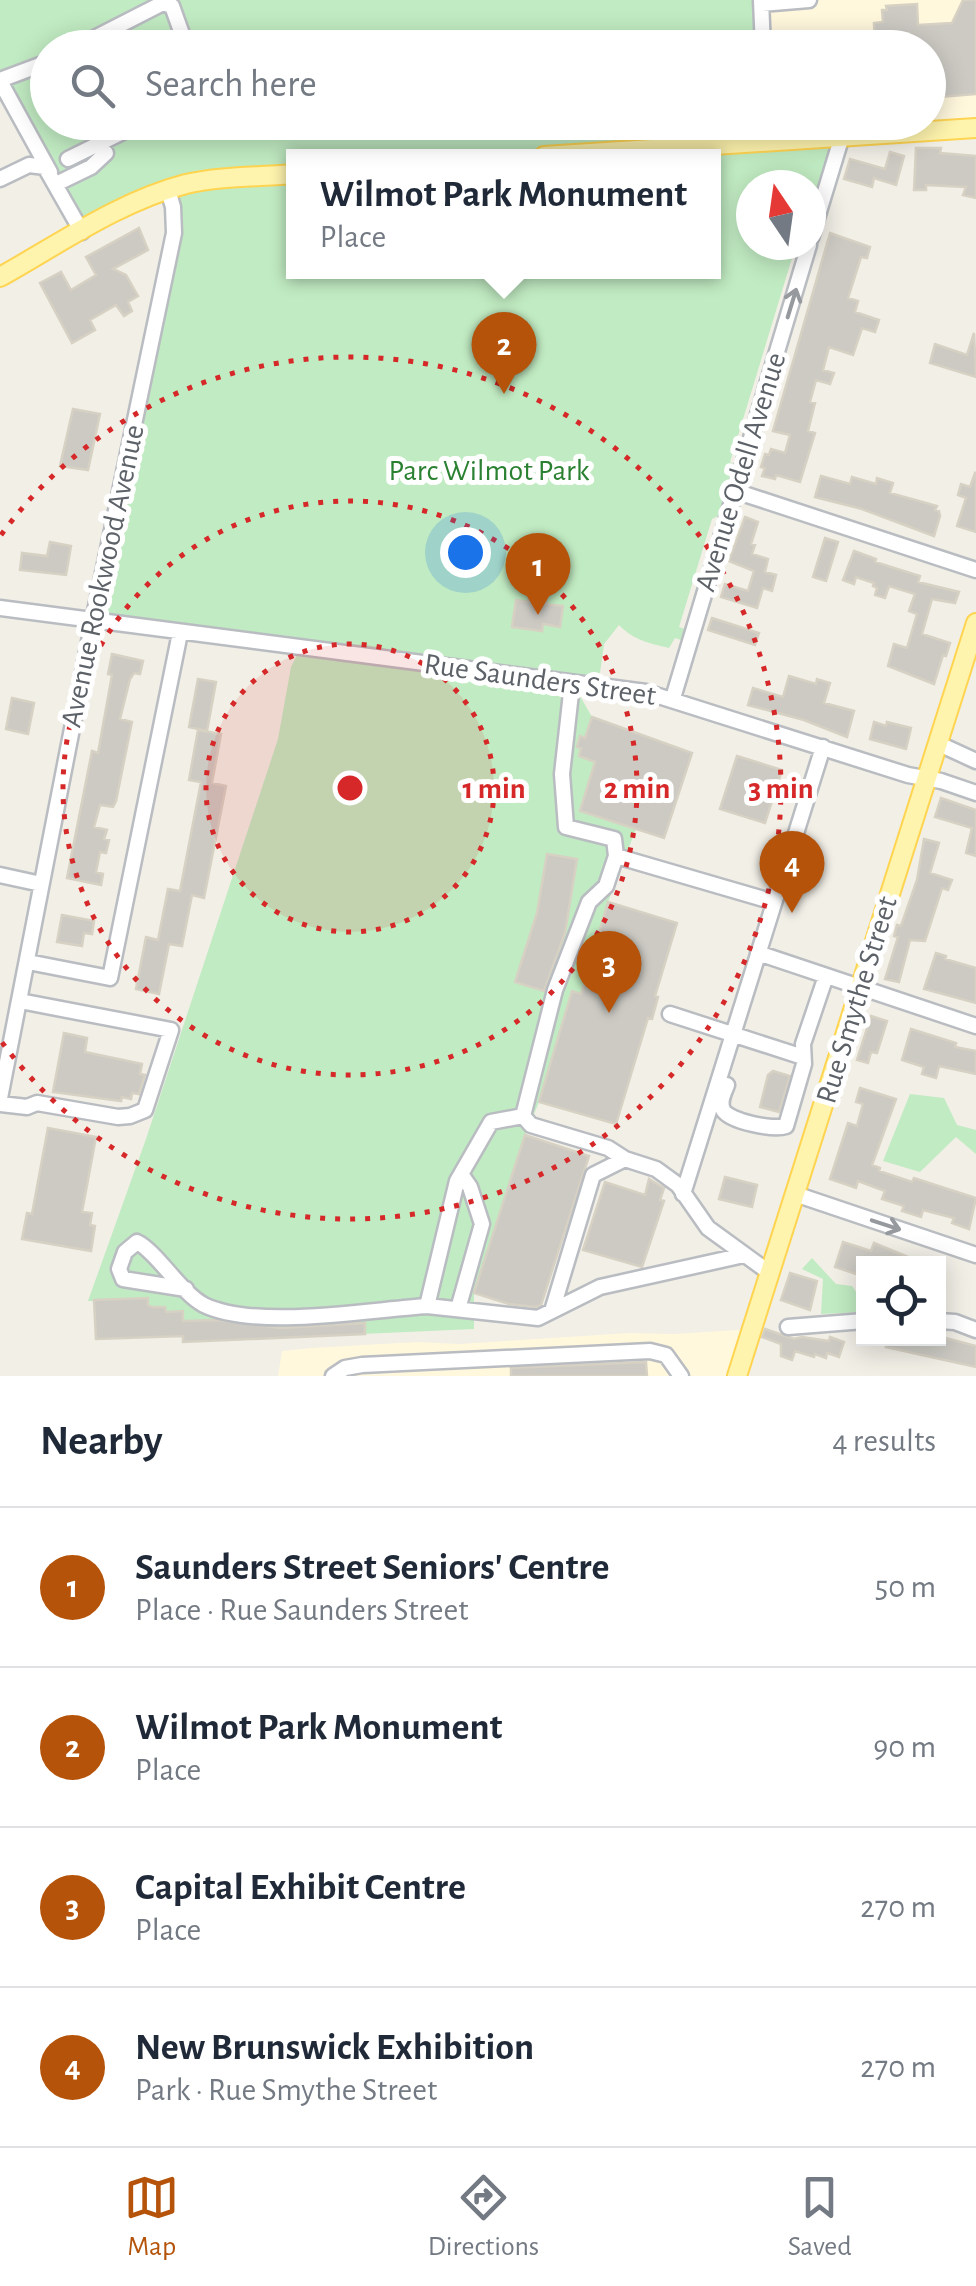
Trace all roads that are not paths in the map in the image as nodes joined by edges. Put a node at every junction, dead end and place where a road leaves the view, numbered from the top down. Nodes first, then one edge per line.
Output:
1 (145, 0) edge
2 (809, 0) edge
3 (761, 2) edge
4 (164, 3) junction
5 (110, 30) edge
6 (181, 30) edge
7 (763, 30) edge
8 (30, 69) edge
9 (0, 81) edge
10 (4, 98) edge
11 (976, 128) edge
12 (946, 130) edge
13 (107, 140) edge
14 (693, 140) edge
15 (841, 140) edge
16 (609, 149) edge
17 (106, 153) dead end
18 (68, 160) dead end
19 (286, 175) edge
20 (53, 178) junction
21 (0, 179) edge
22 (826, 188) edge
23 (168, 190) junction
24 (82, 232) junction
25 (805, 260) edge
26 (0, 277) edge
27 (735, 491) junction
28 (976, 570) edge
29 (0, 608) edge
30 (93, 621) junction
31 (976, 623) edge
32 (180, 632) junction
33 (572, 684) junction
34 (672, 698) junction
35 (937, 743) junction
36 (822, 747) junction
37 (976, 761) edge
38 (925, 778) junction
39 (976, 793) edge
40 (616, 856) junction
41 (0, 875) edge
42 (41, 884) junction
43 (774, 902) junction
44 (758, 953) junction
45 (28, 962) junction
46 (826, 976) junction
47 (861, 987) junction
48 (20, 1001) junction
49 (670, 1014) dead end
50 (976, 1026) edge
51 (733, 1034) junction
52 (804, 1058) junction
53 (0, 1101) edge
54 (522, 1116) junction
55 (738, 1119) junction
56 (696, 1153) junction
57 (625, 1159) junction
58 (461, 1174) junction
59 (683, 1194) junction
60 (795, 1194) junction
61 (744, 1255) junction
62 (976, 1255) edge
63 (770, 1273) junction
64 (186, 1289) junction
65 (427, 1306) junction
66 (458, 1310) junction
67 (552, 1311) junction
68 (856, 1321) edge
69 (946, 1321) edge
70 (788, 1327) dead end
71 (976, 1330) edge
72 (334, 1376) edge
73 (681, 1376) edge
74 (737, 1376) edge

1 - 4 street
2 - 3 street
3 - 7 street
4 - 5 street
4 - 6 street
8 - 9 street
9 - 10 street
10 - 20 street
11 - 12 main road
13 - 18 street
14 - 16 main road
15 - 22 street, Avenue Odell Avenue
17 - 20 street
19 - 23 main road
20 - 21 street
20 - 24 street
23 - 24 main road
23 - 30 street, Avenue Rookwood Avenue
24 - 26 main road
27 -> 25 street, Avenue Odell Avenue
27 - 28 street
27 - 34 street, Avenue Odell Avenue
29 - 30 street, Rue Saunders Street
30 - 32 street, Rue Saunders Street
30 - 42 street, Avenue Rookwood Avenue
31 - 35 main road, Rue Smythe Street
32 - 33 street, Rue Saunders Street
32 - 45 street
33 - 34 street, Rue Saunders Street
33 - 40 street
34 - 36 street, Rue Saunders Street
35 - 37 street
35 - 38 main road, Rue Smythe Street
36 - 38 street, Rue Saunders Street
36 - 43 street
38 - 39 street, Rue Saunders Street
38 - 47 main road, Rue Smythe Street
40 - 43 street
40 - 54 street
41 - 42 street
42 - 45 street, Avenue Rookwood Avenue
43 - 44 street
44 - 46 street
44 - 51 street
45 - 48 street, Avenue Rookwood Avenue
46 - 47 street
46 - 52 street
47 - 50 street
47 - 60 main road, Rue Smythe Street
48 - 53 street, Avenue Rookwood Avenue
48 - 53 street
49 - 51 street
51 - 52 street
51 - 55 street
51 - 56 street
52 - 55 street
54 - 57 street
54 - 58 street
55 - 56 street
56 - 59 street
57 - 59 street
57 - 67 street
58 - 65 street
58 - 66 street
59 - 61 street
60 -> 62 street
60 - 63 main road, Rue Smythe Street
61 - 63 street
61 - 67 street
63 - 74 main road, Rue Smythe Street
64 - 64 street
64 - 65 street
65 - 66 street
66 - 67 street
68 - 70 street
69 - 71 street
72 - 73 street

